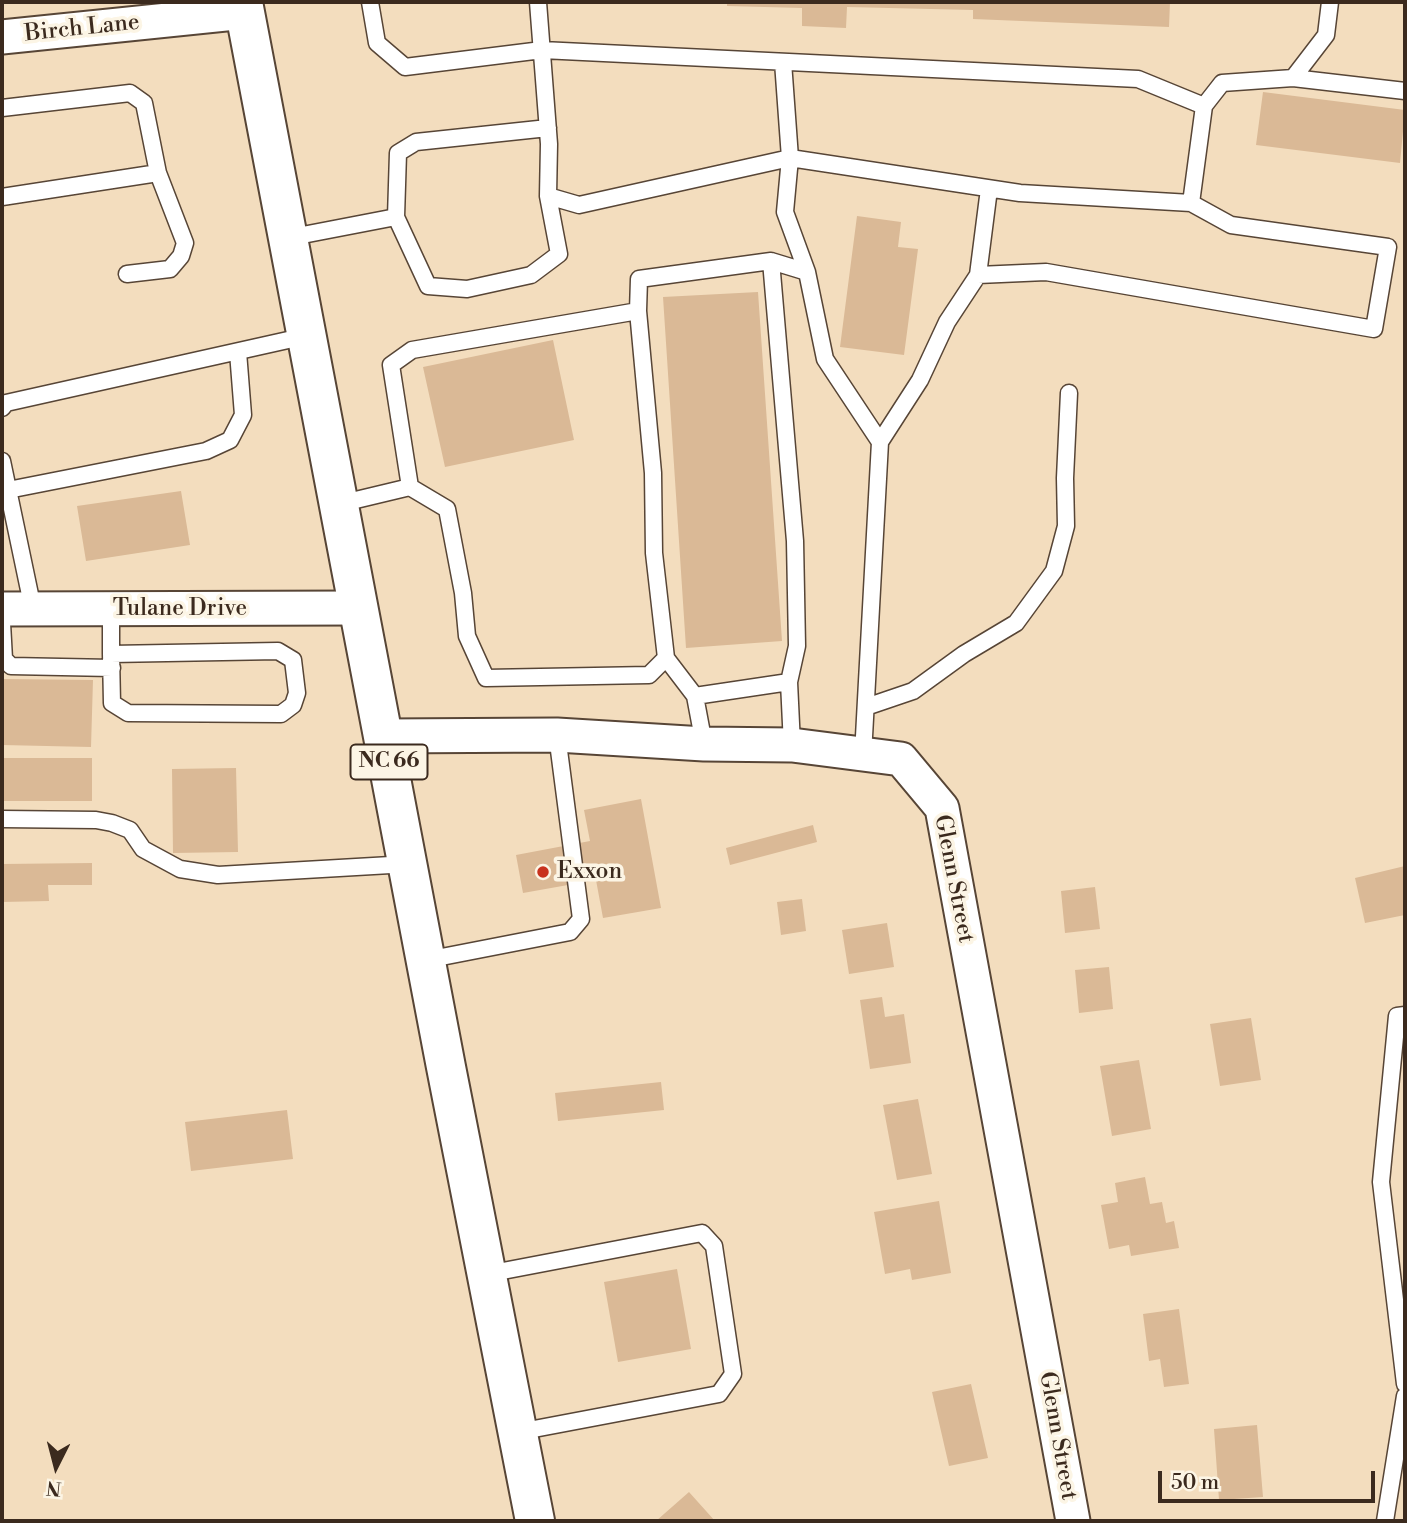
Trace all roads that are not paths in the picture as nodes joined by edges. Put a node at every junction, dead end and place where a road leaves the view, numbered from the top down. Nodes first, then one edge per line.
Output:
1 (370, 2) edge
2 (538, 2) edge
3 (1330, 2) edge
4 (244, 7) edge
5 (2, 37) edge
6 (542, 50) junction
7 (783, 62) junction
8 (1293, 78) junction
9 (1405, 91) edge
10 (1204, 106) junction
11 (2, 108) edge
12 (548, 128) junction
13 (790, 158) junction
14 (158, 173) junction
15 (989, 189) junction
16 (548, 196) junction
17 (2, 197) edge
18 (1191, 203) junction
19 (396, 217) junction
20 (287, 238) junction
21 (771, 261) junction
22 (807, 272) junction
23 (127, 274) dead end
24 (978, 275) junction
25 (638, 311) junction
26 (306, 337) junction
27 (238, 352) junction
28 (1069, 393) dead end
29 (2, 408) edge
30 (880, 442) junction
31 (2, 461) edge
32 (410, 487) junction
33 (8, 490) junction
34 (339, 505) junction
35 (359, 608) junction
36 (17, 609) edge
37 (111, 609) junction
38 (2, 623) edge
39 (666, 658) junction
40 (112, 661) junction
41 (789, 682) junction
42 (695, 696) junction
43 (866, 708) junction
44 (557, 735) junction
45 (384, 736) junction
46 (704, 744) junction
47 (792, 745) junction
48 (863, 754) junction
49 (2, 819) edge
50 (408, 864) junction
51 (426, 960) junction
52 (1405, 1015) edge
53 (487, 1274) junction
54 (1405, 1384) edge
55 (1405, 1396) edge
56 (518, 1432) junction
57 (535, 1521) edge
58 (1073, 1521) edge
59 (1385, 1521) edge

1 - 6 lane
2 - 6 lane
3 - 8 lane
4 - 5 street, Birch Lane
4 - 20 main road, NC 66
6 - 7 lane
6 - 12 lane
7 - 10 lane
7 - 13 lane
8 - 9 lane
8 - 10 lane
10 - 18 lane
11 - 14 lane
12 - 16 lane
12 - 19 lane
13 - 15 lane
13 - 16 lane
13 - 22 lane
14 - 17 lane
14 - 23 lane
15 - 18 lane
15 - 24 lane
16 - 19 lane
18 - 24 lane
19 - 20 lane
20 - 26 main road, NC 66
21 - 22 lane
21 - 25 lane
21 - 41 lane
22 - 30 lane
24 - 30 lane
25 - 32 lane
25 - 39 lane
26 - 27 lane
26 - 34 main road, NC 66
27 - 29 lane
27 - 33 lane
28 - 43 lane
30 - 43 lane
31 - 33 lane
32 - 34 lane
32 - 39 lane
33 - 36 lane
34 - 35 main road, NC 66
35 - 37 street, Tulane Drive
35 - 45 main road, NC 66
36 - 37 street, Tulane Drive
37 - 40 lane
38 - 40 lane
39 - 42 lane
40 - 40 lane
41 - 42 lane
41 - 47 lane
42 - 46 lane
43 - 48 lane
44 - 45 street, Glenn Street
44 - 46 street, Glenn Street
44 - 51 lane
45 - 50 main road, NC 66
46 - 47 street, Glenn Street
47 - 48 street, Glenn Street
48 - 58 street, Glenn Street
49 - 50 lane
50 - 51 main road, NC 66
51 - 53 main road, NC 66
52 - 54 lane
53 - 56 main road, NC 66
53 - 56 lane
55 - 59 lane
56 - 57 main road, NC 66

